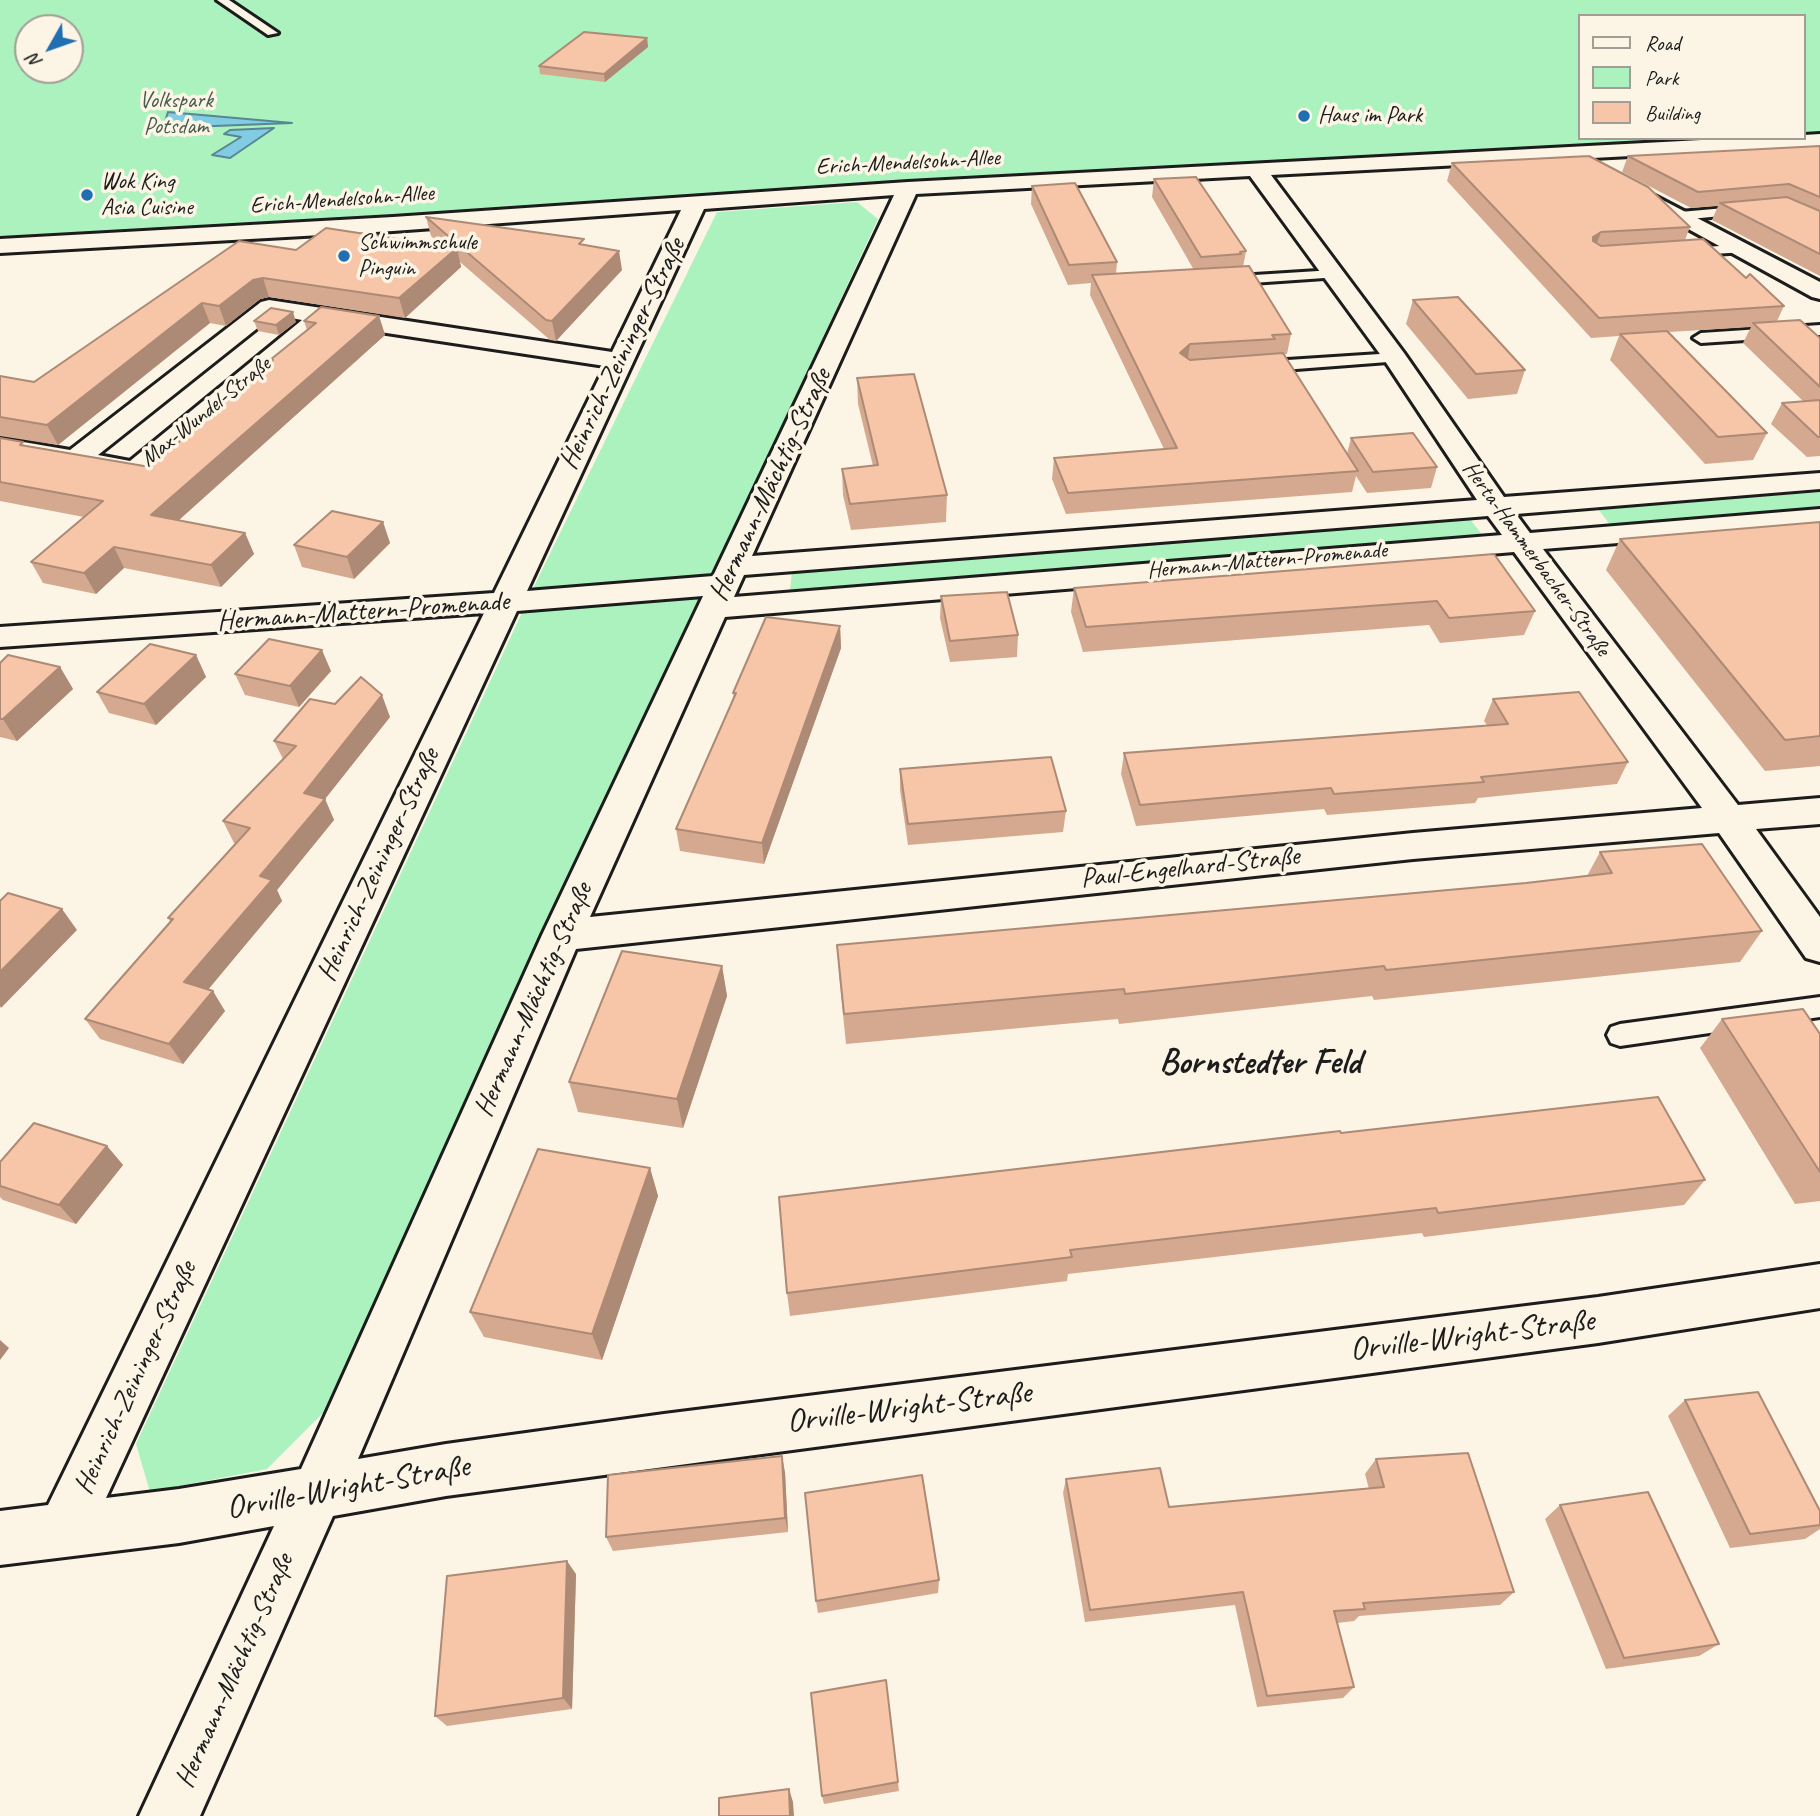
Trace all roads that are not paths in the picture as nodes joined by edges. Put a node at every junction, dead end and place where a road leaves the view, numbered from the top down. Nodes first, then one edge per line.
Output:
1 (222, 0) edge
2 (272, 33) dead end
3 (1820, 140) edge
4 (1564, 153) junction
5 (1256, 170) junction
6 (908, 188) junction
7 (696, 202) junction
8 (1756, 209) edge
9 (1680, 216) junction
10 (29, 245) junction
11 (0, 246) edge
12 (1740, 249) junction
13 (1660, 254) edge
14 (0, 262) edge
15 (1334, 274) junction
16 (1211, 281) edge
17 (1820, 292) edge
18 (322, 316) junction
19 (1820, 330) edge
20 (1701, 338) dead end
21 (1395, 358) junction
22 (619, 361) junction
23 (1242, 369) edge
24 (0, 446) edge
25 (76, 459) junction
26 (1820, 481) edge
27 (1496, 507) junction
28 (1820, 518) edge
29 (1521, 540) junction
30 (724, 586) junction
31 (504, 602) junction
32 (0, 637) edge
33 (1820, 811) edge
34 (1729, 820) junction
35 (562, 935) junction
36 (1820, 947) edge
37 (1820, 1007) edge
38 (1620, 1035) dead end
39 (1820, 1286) edge
40 (317, 1492) junction
41 (64, 1530) junction
42 (0, 1538) edge
43 (169, 1816) edge

1 - 2 lane
3 - 4 street, Erich-Mendelsohn-Allee
4 - 5 street, Erich-Mendelsohn-Allee
4 - 9 street
5 - 6 street, Erich-Mendelsohn-Allee
5 - 15 street, Herta-Hammerbacher-Straße
6 - 7 street, Erich-Mendelsohn-Allee
6 - 30 street, Hermann-Mächtig-Straße
7 - 10 street, Erich-Mendelsohn-Allee
7 - 22 street, Heinrich-Zeininger-Straße
8 - 9 lane
9 - 12 street
10 - 11 street, Erich-Mendelsohn-Allee
10 - 14 street
12 - 13 lane
12 - 17 street
15 - 16 lane
15 - 21 street, Herta-Hammerbacher-Straße
18 - 22 street, Max-Wundel-Straße
18 - 25 street, Max-Wundel-Straße
18 - 25 street, Max-Wundel-Straße
19 - 20 lane
21 - 23 lane
21 - 27 street, Herta-Hammerbacher-Straße
22 - 31 street, Heinrich-Zeininger-Straße
24 - 25 street, Max-Wundel-Straße
26 - 27 street, Hermann-Mattern-Promenade
27 - 29 street, Herta-Hammerbacher-Straße
27 - 30 street, Hermann-Mattern-Promenade
28 - 29 street, Hermann-Mattern-Promenade
29 - 30 street, Hermann-Mattern-Promenade
29 - 34 street, Herta-Hammerbacher-Straße
30 - 31 street, Hermann-Mattern-Promenade
30 - 35 street, Hermann-Mächtig-Straße
31 - 32 street, Hermann-Mattern-Promenade
31 - 41 street, Heinrich-Zeininger-Straße
33 - 34 street, Paul-Engelhard-Straße
34 - 35 street, Paul-Engelhard-Straße
34 - 36 street, Herta-Hammerbacher-Straße
35 - 40 street, Hermann-Mächtig-Straße
37 - 38 lane
39 - 40 street, Orville-Wright-Straße
40 - 41 street, Orville-Wright-Straße
40 - 43 street, Hermann-Mächtig-Straße
41 - 42 street, Orville-Wright-Straße

